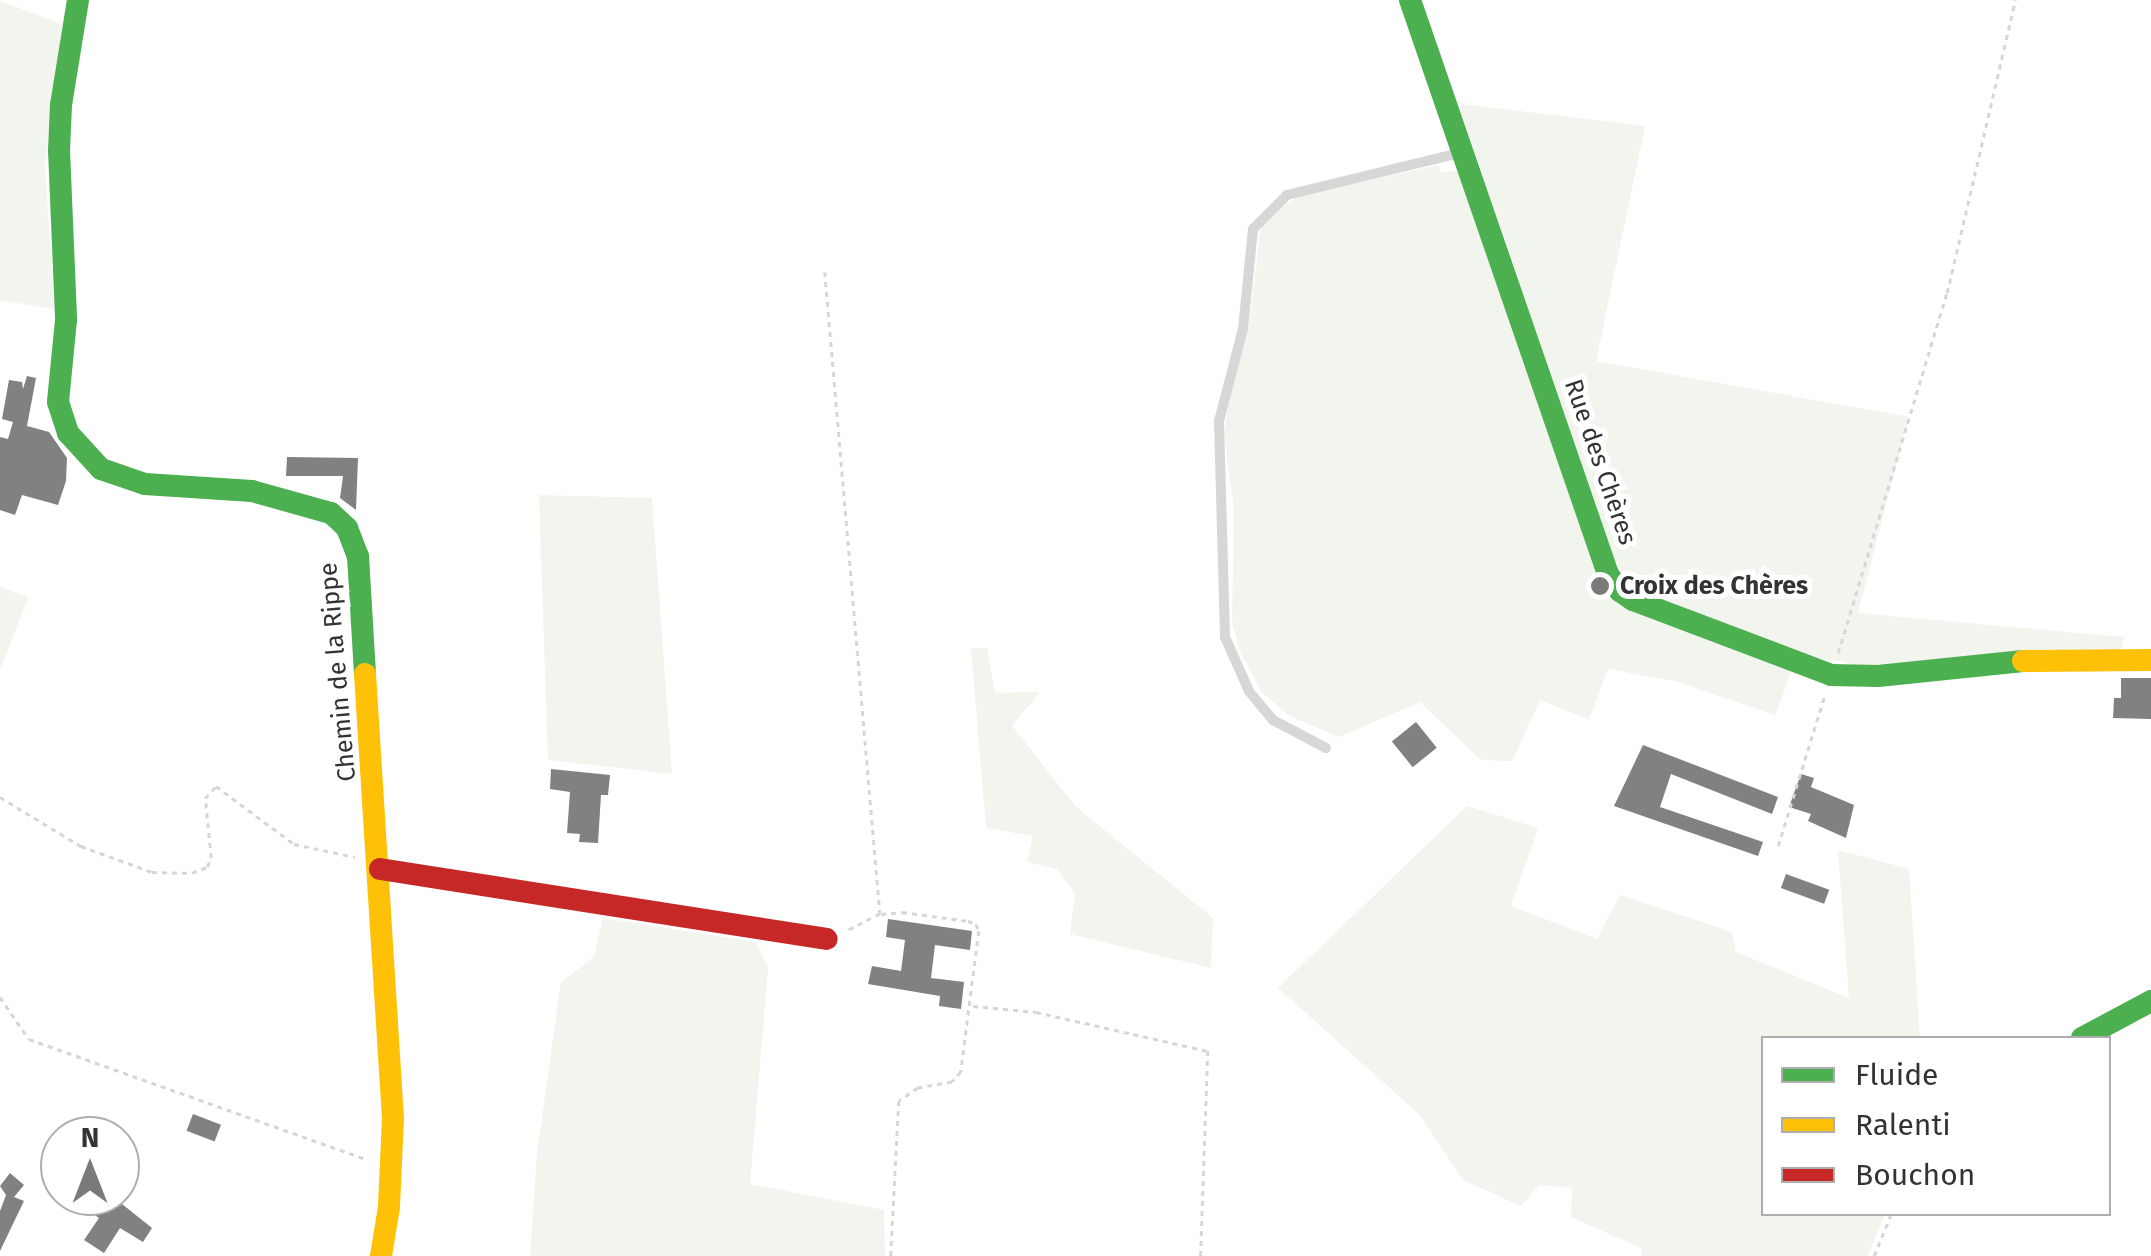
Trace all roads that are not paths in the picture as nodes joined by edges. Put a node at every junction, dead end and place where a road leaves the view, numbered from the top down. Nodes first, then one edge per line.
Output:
1 (78, 0) edge
2 (1410, 0) edge
3 (1464, 152) junction
4 (2151, 660) edge
5 (1326, 748) dead end
6 (379, 864) junction
7 (827, 939) road end
8 (2151, 1001) edge
9 (2086, 1036) edge
10 (382, 1256) edge

1 - 6 street, Chemin de la Rippe
2 - 3 street, Rue des Chères
3 - 4 street, Rue des Chères
3 - 5 lane
6 - 7 street
6 - 10 street, Chemin de la Rippe
8 - 9 street

